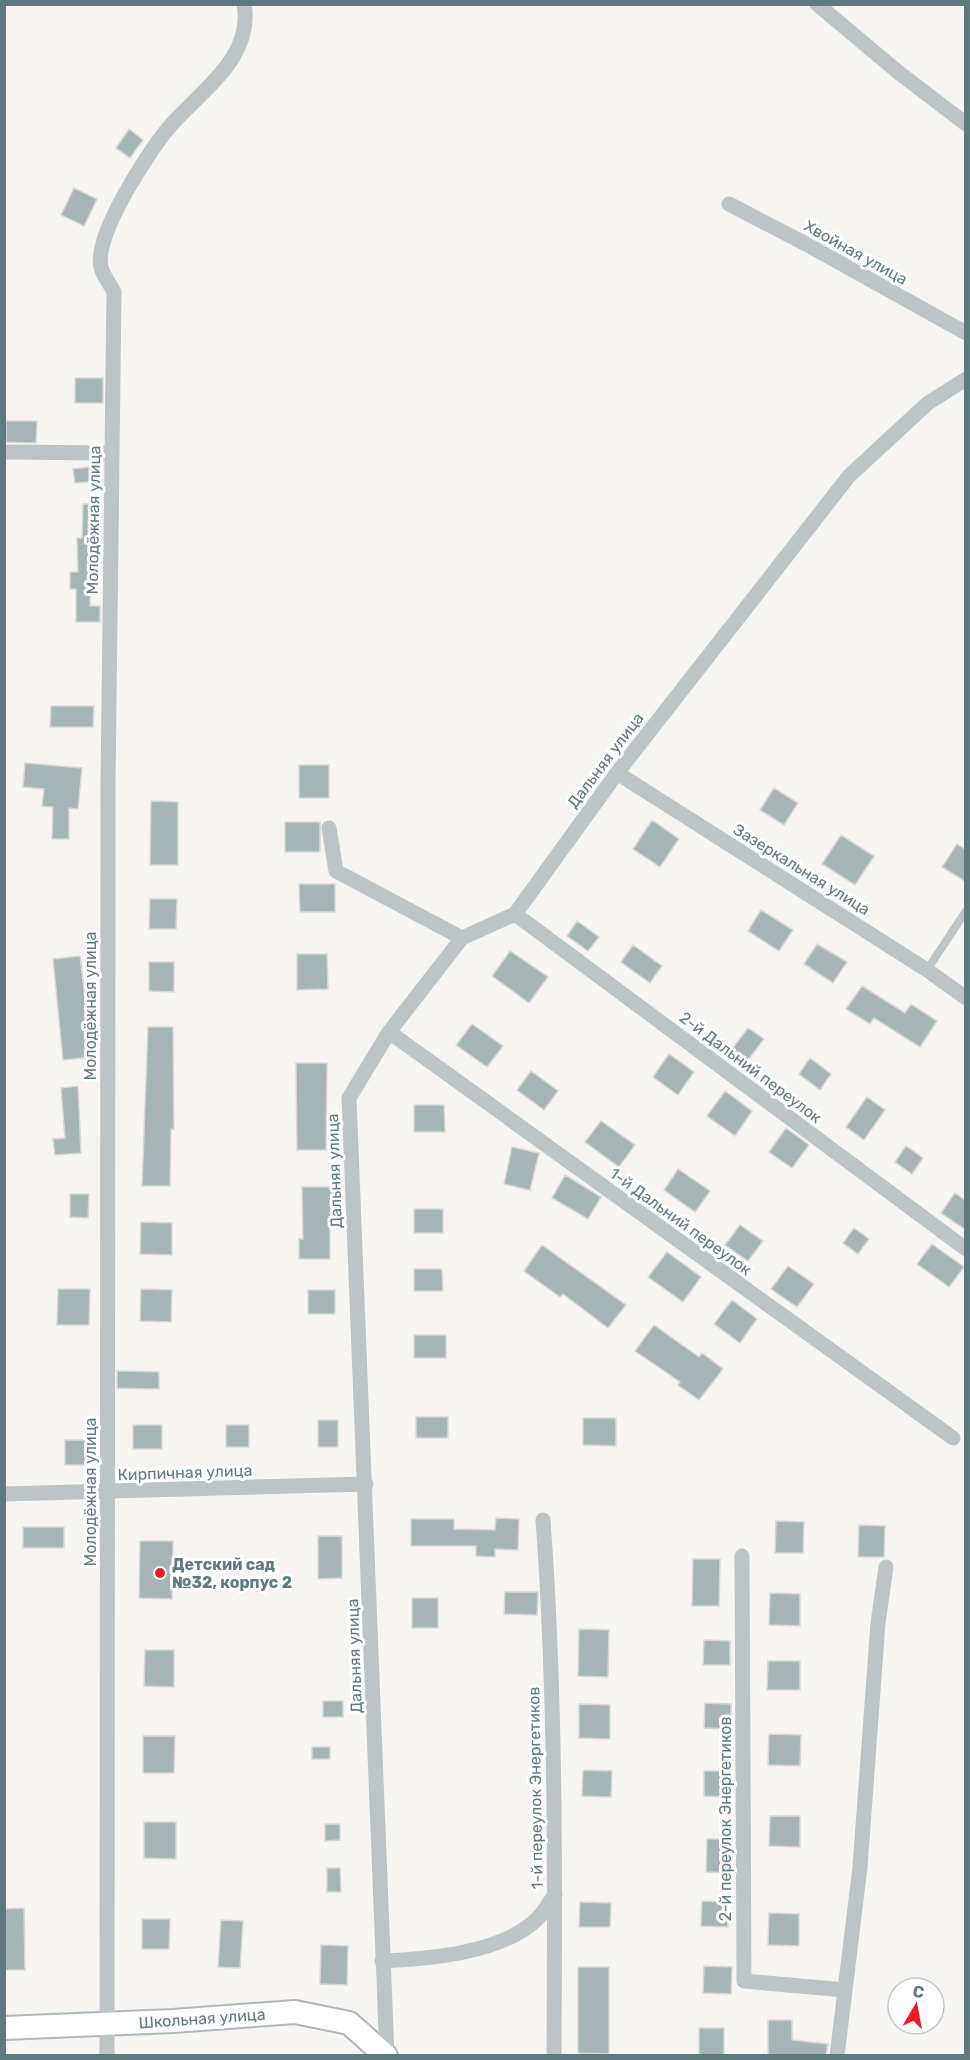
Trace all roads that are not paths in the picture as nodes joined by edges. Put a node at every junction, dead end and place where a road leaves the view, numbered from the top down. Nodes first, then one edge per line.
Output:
1 (817, 4) edge
2 (244, 5) edge
3 (966, 124) edge
4 (729, 204) dead end
5 (966, 333) edge
6 (966, 379) edge
7 (4, 452) edge
8 (111, 453) junction
9 (617, 773) junction
10 (329, 828) dead end
11 (966, 911) edge
12 (515, 914) junction
13 (462, 938) junction
14 (927, 970) junction
15 (966, 998) edge
16 (389, 1032) junction
17 (966, 1249) edge
18 (953, 1438) dead end
19 (366, 1484) junction
20 (108, 1492) junction
21 (4, 1494) edge
22 (543, 1520) dead end
23 (742, 1556) dead end
24 (886, 1567) dead end
25 (555, 1894) junction
26 (382, 1961) junction
27 (845, 1990) junction
28 (108, 2024) junction
29 (4, 2028) edge
30 (107, 2055) edge
31 (386, 2055) edge
32 (554, 2055) edge
33 (837, 2055) edge

1 - 3 street
2 - 8 street, Молодёжная улица
4 - 5 street, Хвойная улица
6 - 9 street, Дальняя улица
7 - 8 street
8 - 20 street, Молодёжная улица
9 - 12 street, Дальняя улица
9 - 14 street, Зазеркальная улица
10 - 13 street
11 - 14 lane
12 - 13 street, Дальняя улица
12 - 17 street, 2-й Дальний переулок
13 - 16 street, Дальняя улица
14 - 15 street, Зазеркальная улица
16 - 18 street, 1-й Дальний переулок
16 - 19 street, Дальняя улица
19 - 20 street, Кирпичная улица
19 - 26 street, Дальняя улица
20 - 21 street, Кирпичная улица
20 - 28 street, Молодёжная улица
22 - 25 street, 1-й переулок Энергетиков
23 - 27 street, 2-й переулок Энергетиков
24 - 27 street
25 - 26 street
25 - 32 street, 1-й переулок Энергетиков
26 - 31 street, Дальняя улица
27 - 33 street
28 - 29 main road, Школьная улица
28 - 30 street, Молодёжная улица
28 - 31 main road, Школьная улица

